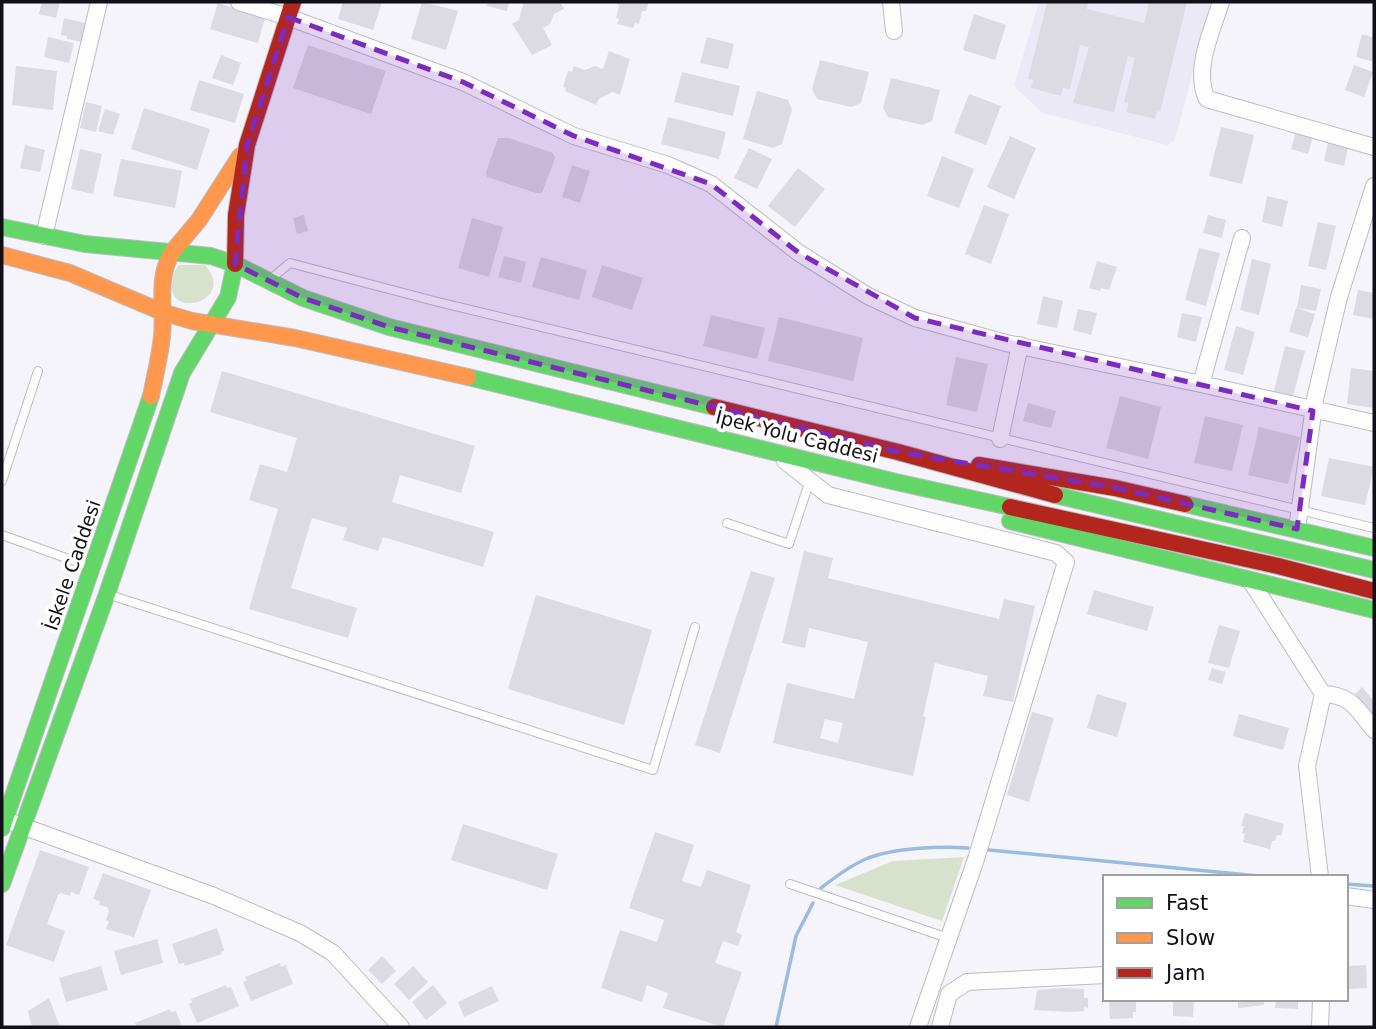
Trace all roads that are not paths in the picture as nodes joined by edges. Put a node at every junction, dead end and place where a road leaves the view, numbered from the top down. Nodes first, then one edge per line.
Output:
1 (100, 2) edge
2 (239, 2) edge
3 (891, 2) edge
4 (1221, 2) edge
5 (291, 10) edge
6 (894, 32) dead end
7 (247, 145) junction
8 (1374, 147) edge
9 (1374, 186) edge
10 (2, 227) edge
11 (44, 236) junction
12 (1242, 238) dead end
13 (173, 251) junction
14 (2, 255) edge
15 (235, 264) junction
16 (267, 282) junction
17 (162, 312) junction
18 (210, 323) junction
19 (1020, 345) junction
20 (38, 371) dead end
21 (1201, 384) junction
22 (1313, 411) junction
23 (1374, 423) edge
24 (1000, 439) junction
25 (774, 452) junction
26 (898, 452) junction
27 (810, 480) junction
28 (2, 481) edge
29 (896, 482) junction
30 (1300, 509) junction
31 (727, 523) dead end
32 (1374, 528) edge
33 (1297, 529) junction
34 (2, 535) edge
35 (1374, 548) edge
36 (94, 568) junction
37 (1374, 570) edge
38 (114, 574) junction
39 (1251, 580) junction
40 (87, 587) junction
41 (1374, 591) edge
42 (107, 594) junction
43 (1374, 610) edge
44 (695, 626) dead end
45 (1323, 694) junction
46 (1374, 730) edge
47 (3, 822) edge
48 (21, 826) junction
49 (1320, 875) edge
50 (2, 884) edge
51 (790, 884) dead end
52 (1348, 896) edge
53 (1374, 900) edge
54 (948, 938) junction
55 (1103, 975) edge
56 (1321, 1001) edge
57 (401, 1027) edge
58 (918, 1027) edge
59 (940, 1027) edge
60 (1320, 1027) edge

1 - 11 street
2 - 5 street
3 - 6 street
4 - 8 street
5 - 7 main road
5 - 19 street
7 - 13 main road
7 - 15 main road
9 - 22 street
10 - 11 main road
11 - 13 main road
12 - 21 street
13 - 15 main road
13 - 17 main road
14 - 17 main road
15 - 16 main road, İpek Yolu Caddesi
15 - 18 main road
16 - 24 lane
16 - 26 main road, İpek Yolu Caddesi
17 - 18 main road
17 - 36 main road, İskele Caddesi
18 - 25 main road, İpek Yolu Caddesi
18 - 38 main road
19 - 21 street
19 - 24 street
20 - 28 lane
21 - 22 street
22 - 23 street
22 - 30 street
24 - 30 lane
25 - 27 street
25 - 29 main road, İpek Yolu Caddesi
26 - 33 main road
26 - 37 main road, İpek Yolu Caddesi
27 - 31 lane
27 - 54 street
29 - 39 main road
29 - 41 main road, İpek Yolu Caddesi
30 - 32 lane
30 - 33 street
33 - 35 main road
34 - 36 lane
36 - 38 lane
36 - 40 main road, İskele Caddesi
38 - 42 main road
39 - 43 main road
39 - 45 street
40 - 42 lane
40 - 47 main road, İskele Caddesi
42 - 44 lane
42 - 48 main road
45 - 46 street
45 - 49 street
47 - 48 street
48 - 50 main road
48 - 57 street
51 - 54 lane
52 - 53 street
54 - 58 street
55 - 59 street
56 - 60 street

